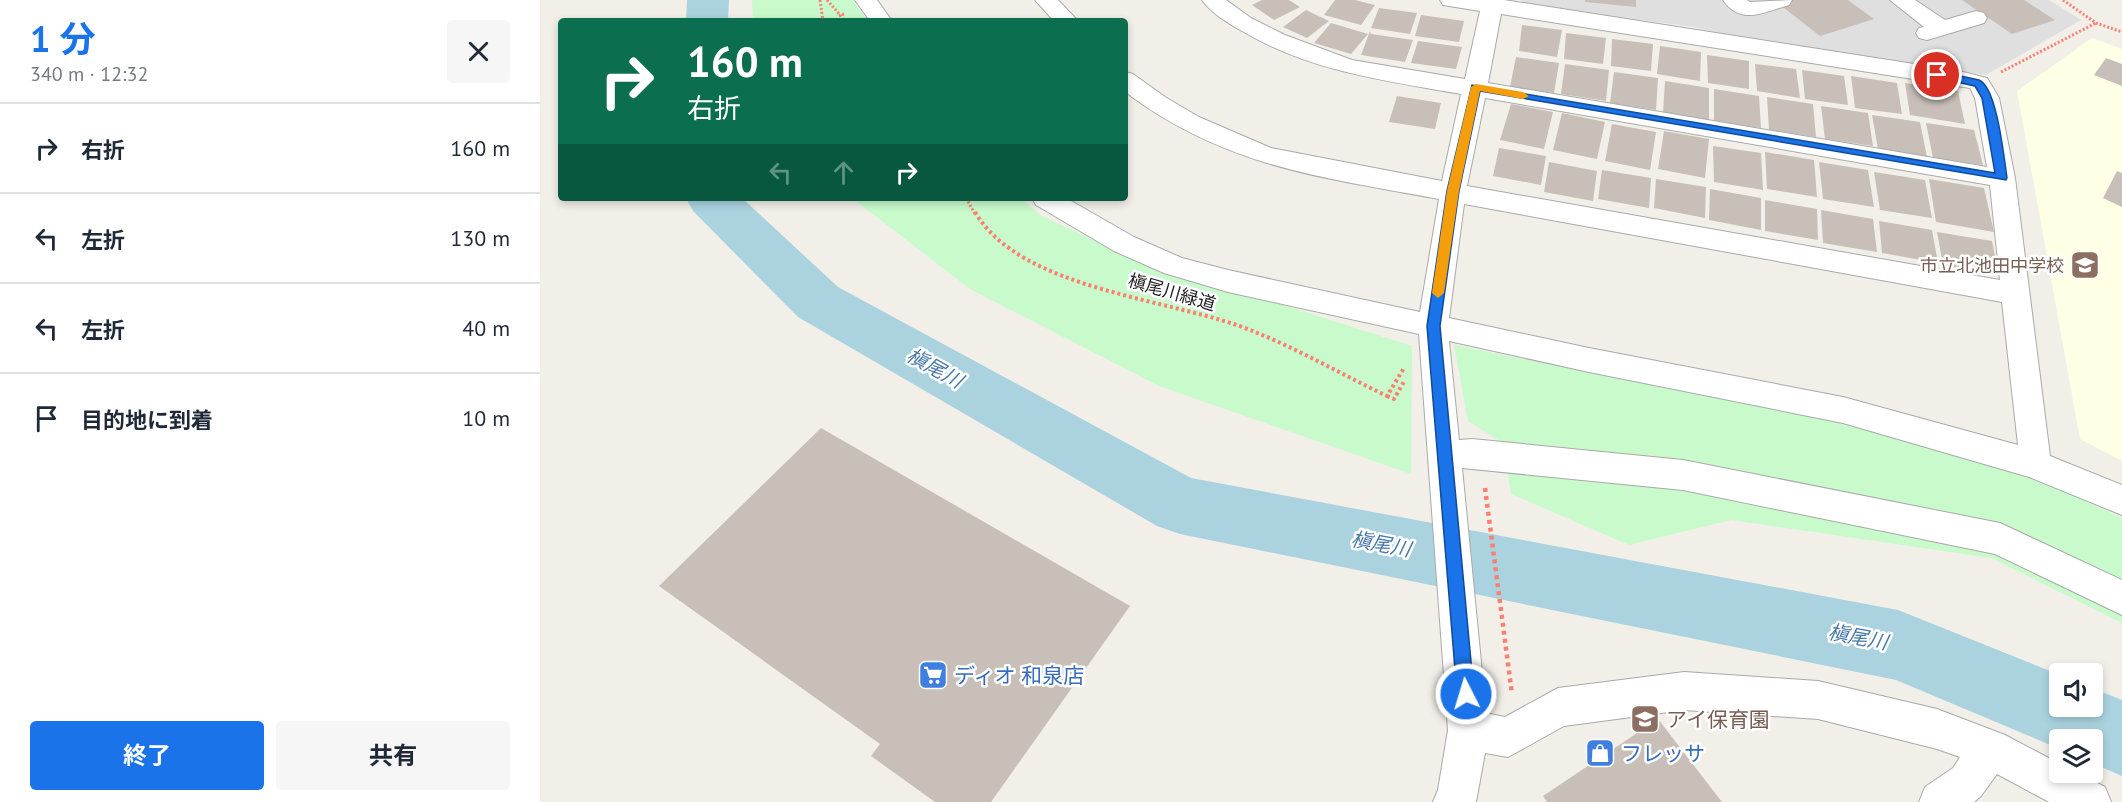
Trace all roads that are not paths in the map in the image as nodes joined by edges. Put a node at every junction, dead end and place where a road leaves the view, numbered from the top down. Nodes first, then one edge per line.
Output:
1 (1046, 0) edge
2 (1213, 0) edge
3 (1451, 0) edge
4 (1734, 0) edge
5 (1781, 0) edge
6 (1901, 0) edge
7 (1492, 3) edge
8 (1064, 18) edge
9 (1976, 18) dead end
10 (1128, 82) edge
11 (1476, 87) junction
12 (2002, 178) junction
13 (1453, 191) junction
14 (1050, 201) edge
15 (2017, 294) junction
16 (1433, 326) junction
17 (2034, 464) junction
18 (1445, 466) junction
19 (2122, 500) edge
20 (2122, 598) edge
21 (1467, 712) junction
22 (1991, 749) junction
23 (1454, 802) edge
24 (1940, 802) edge
25 (2090, 802) edge

1 - 8 street
2 - 11 street
3 - 7 street
4 - 5 street
6 - 9 street
7 - 11 street
7 - 12 street
10 - 13 street
11 - 12 street
11 - 13 street
12 - 15 street
13 - 15 street
13 - 16 street
14 - 16 street
15 - 17 street
16 - 17 street
16 - 18 street
17 - 19 street
18 - 20 street
18 - 21 street
21 - 22 street
21 - 23 street
22 - 24 street
22 - 25 street

